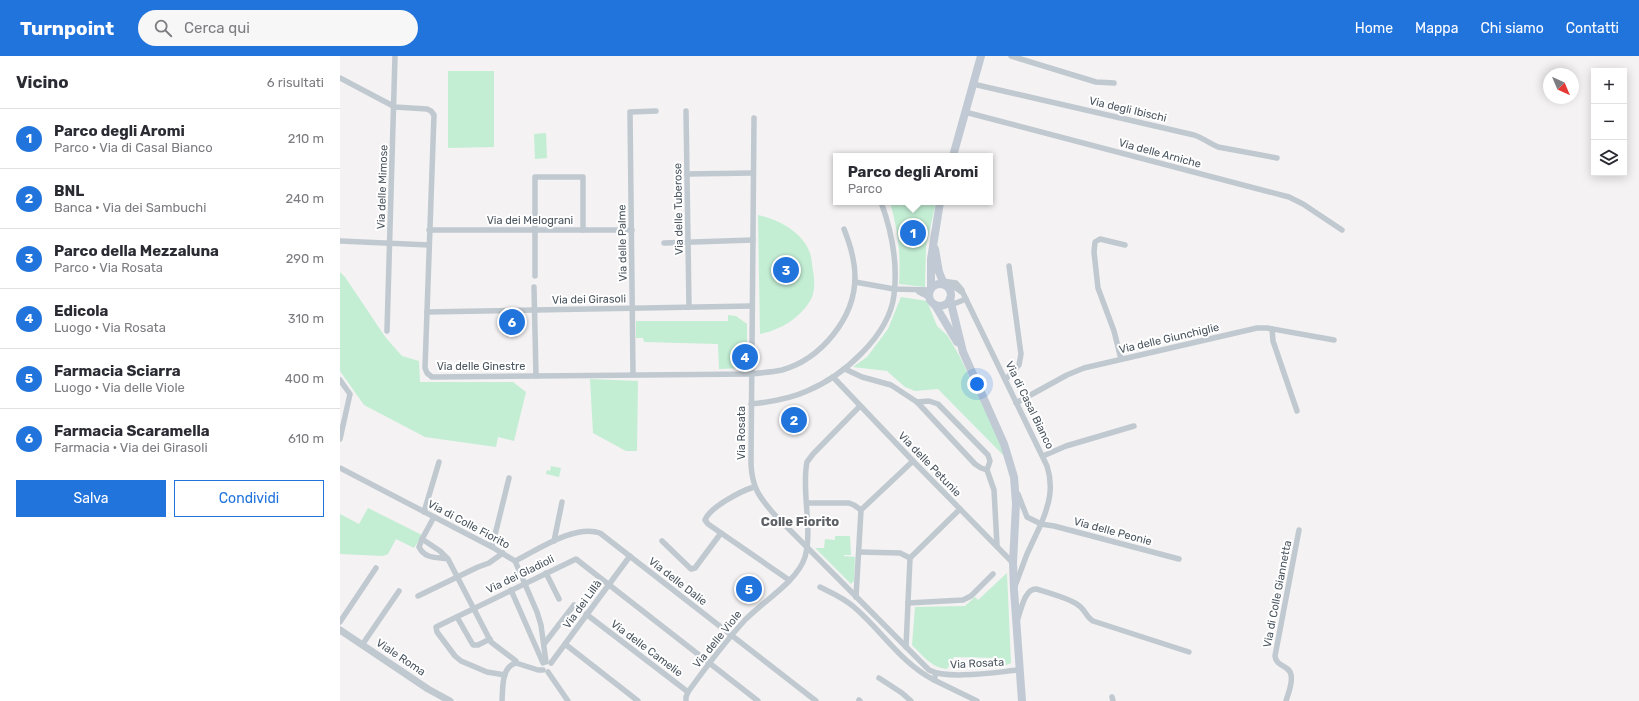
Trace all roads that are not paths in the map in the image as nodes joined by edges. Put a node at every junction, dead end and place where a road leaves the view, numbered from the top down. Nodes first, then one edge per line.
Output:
1 (395, 56) edge
2 (981, 56) edge
3 (1011, 56) edge
4 (340, 78) edge
5 (1114, 83) dead end
6 (973, 84) junction
7 (395, 107) junction
8 (656, 111) dead end
9 (686, 111) dead end
10 (965, 112) junction
11 (754, 118) dead end
12 (954, 153) edge
13 (1277, 158) dead end
14 (753, 173) junction
15 (687, 174) junction
16 (882, 205) edge
17 (940, 205) edge
18 (844, 229) dead end
19 (429, 230) junction
20 (536, 230) junction
21 (583, 230) junction
22 (632, 230) junction
23 (1342, 230) dead end
24 (753, 240) junction
25 (934, 240) junction
26 (340, 241) edge
27 (390, 242) junction
28 (688, 242) junction
29 (664, 243) dead end
30 (429, 245) junction
31 (1125, 245) dead end
32 (1009, 266) dead end
33 (534, 276) dead end
34 (855, 282) junction
35 (945, 284) junction
36 (534, 287) dead end
37 (894, 289) junction
38 (930, 291) junction
39 (966, 299) junction
40 (951, 302) junction
41 (935, 305) junction
42 (752, 306) junction
43 (689, 307) junction
44 (633, 308) junction
45 (534, 310) junction
46 (427, 312) junction
47 (1272, 329) junction
48 (387, 330) dead end
49 (1334, 340) dead end
50 (963, 352) junction
51 (1121, 359) junction
52 (845, 368) junction
53 (633, 374) junction
54 (751, 374) junction
55 (536, 376) junction
56 (833, 377) junction
57 (1006, 379) junction
58 (340, 380) edge
59 (917, 402) junction
60 (1016, 403) junction
61 (751, 404) junction
62 (860, 406) junction
63 (1297, 411) dead end
64 (1134, 426) dead end
65 (340, 439) edge
66 (1043, 456) junction
67 (913, 461) junction
68 (438, 462) dead end
69 (340, 468) edge
70 (987, 470) junction
71 (509, 478) dead end
72 (754, 487) junction
73 (1016, 490) junction
74 (562, 502) dead end
75 (807, 503) junction
76 (960, 509) junction
77 (861, 510) junction
78 (424, 512) junction
79 (434, 517) junction
80 (1041, 524) junction
81 (1299, 530) dead end
82 (721, 533) junction
83 (422, 539) junction
84 (554, 541) junction
85 (662, 541) dead end
86 (1015, 543) junction
87 (997, 545) junction
88 (807, 546) junction
89 (492, 547) junction
90 (859, 552) junction
91 (503, 554) junction
92 (630, 556) junction
93 (448, 558) junction
94 (910, 558) junction
95 (1179, 558) dead end
96 (515, 561) junction
97 (1013, 563) junction
98 (376, 568) dead end
99 (546, 573) junction
100 (993, 574) dead end
101 (458, 576) junction
102 (789, 580) junction
103 (525, 583) junction
104 (609, 584) junction
105 (820, 587) dead end
106 (511, 590) junction
107 (1014, 590) junction
108 (399, 591) dead end
109 (418, 596) dead end
110 (856, 597) junction
111 (559, 599) dead end
112 (908, 603) junction
113 (574, 605) dead end
114 (474, 608) junction
115 (586, 614) junction
116 (457, 617) junction
117 (340, 622) edge
118 (1016, 625) junction
119 (340, 630) edge
120 (731, 635) junction
121 (490, 639) junction
122 (544, 644) junction
123 (565, 644) junction
124 (362, 645) junction
125 (906, 647) junction
126 (1189, 652) dead end
127 (516, 663) junction
128 (547, 663) junction
129 (709, 663) junction
130 (1019, 670) junction
131 (546, 671) junction
132 (936, 673) junction
133 (504, 675) junction
134 (879, 678) dead end
135 (934, 680) junction
136 (688, 692) junction
137 (450, 701) edge
138 (502, 701) edge
139 (568, 701) edge
140 (638, 701) edge
141 (686, 701) edge
142 (758, 701) edge
143 (816, 701) edge
144 (910, 701) edge
145 (977, 701) edge
146 (1022, 701) edge
147 (1286, 701) edge

1 - 7 street, Via delle Mimose
2 - 6 main road
3 - 5 street
4 - 7 street
6 - 10 main road
6 - 13 street, Via degli Ibischi
7 - 19 street, Via delle Ginestre
7 - 27 street, Via delle Mimose
8 - 22 street, Via delle Palme
9 - 15 street, Via delle Tuberose
10 - 12 main road
10 - 23 street, Via delle Arniche
11 - 14 street, Via Rosata
14 - 15 street
14 - 24 street, Via Rosata
15 - 28 street, Via delle Tuberose
16 - 37 street
17 - 25 main road
18 - 34 street, Via delle Ginestre
19 - 20 street, Via dei Melograni
19 - 30 street, Via delle Ginestre
20 - 21 street, Via dei Melograni
20 - 21 street
20 - 33 street
21 - 22 street, Via dei Melograni
22 - 44 street, Via delle Palme
24 - 28 street
24 - 42 street, Via Rosata
25 - 35 main road
25 - 38 main road
26 - 27 street
27 - 30 street
27 - 48 street, Via delle Mimose
28 - 29 street
28 - 43 street, Via delle Tuberose
30 - 46 street, Via delle Ginestre
31 - 51 street
32 - 57 street
34 - 37 street
34 - 54 street, Via delle Ginestre
35 - 38 main road
35 - 39 street, Via di Casal Bianco
35 - 40 main road
36 - 45 street
37 - 38 street
37 - 52 street
38 - 41 main road
39 - 40 street
39 - 57 street, Via di Casal Bianco
40 - 41 main road
40 - 50 main road, Via di Casal Bianco
41 - 50 main road
42 - 43 street, Via dei Girasoli
42 - 54 street, Via Rosata
43 - 44 street, Via dei Girasoli
44 - 45 street, Via dei Girasoli
44 - 53 street, Via delle Palme
45 - 46 street, Via dei Girasoli
45 - 55 street
46 - 55 street, Via delle Ginestre
47 - 49 street, Via delle Giunchiglie
47 - 51 street, Via delle Giunchiglie
47 - 63 street
50 - 73 main road, Via di Casal Bianco
51 - 60 street, Via delle Giunchiglie
52 - 56 street
52 - 59 street
53 - 54 street, Via delle Ginestre
53 - 55 street, Via delle Ginestre
54 - 61 street, Via Rosata
56 - 61 street
56 - 62 street, Via delle Petunie
57 - 60 street, Via di Casal Bianco
58 - 65 street
59 - 70 street
59 - 70 street
60 - 66 street, Via di Casal Bianco
61 - 72 street, Via Rosata
62 - 67 street, Via delle Petunie
62 - 75 street, Via delle Viole
64 - 66 street
66 - 80 street, Via di Casal Bianco
67 - 76 street, Via delle Petunie
67 - 77 street
68 - 78 street
69 - 78 street, Via di Colle Fiorito
70 - 87 street
71 - 89 street
72 - 82 street
72 - 88 street, Via Rosata
73 - 80 street, Via di Casal Bianco
73 - 86 main road, Via di Casal Bianco
74 - 84 street
75 - 77 street
75 - 88 street, Via delle Viole
76 - 87 street, Via delle Petunie
76 - 94 street
77 - 90 street
78 - 79 street, Via di Colle Fiorito
79 - 83 street
79 - 89 street, Via di Colle Fiorito
80 - 95 street, Via delle Peonie
80 - 107 street, Via di Casal Bianco
81 - 147 street, Via di Colle Giannetta
82 - 85 street
82 - 102 street
83 - 93 street
83 - 93 street
84 - 92 street, Via delle Dalie
84 - 96 street, Via delle Dalie
86 - 87 street
86 - 97 main road, Via di Casal Bianco
87 - 97 street, Via delle Petunie
88 - 102 street, Via delle Viole
88 - 110 street, Via Rosata
89 - 91 street, Via di Colle Fiorito
90 - 94 street
90 - 110 street
91 - 96 street, Via di Colle Fiorito
91 - 101 street
92 - 104 street, Via dei Lillà
92 - 120 street, Via delle Dalie
93 - 101 street
94 - 112 street
96 - 103 street, Via di Colle Fiorito
97 - 107 main road, Via di Casal Bianco
98 - 117 street
99 - 103 street, Via dei Gladioli
99 - 104 street, Via dei Gladioli
99 - 111 street
100 - 112 street
101 - 109 street
101 - 114 street
102 - 120 street, Via delle Viole
103 - 106 street, Via dei Gladioli
103 - 122 street, Via di Colle Fiorito
104 - 115 street, Via dei Lillà
104 - 129 street
105 - 135 street, Via Rosata
106 - 114 street, Via dei Gladioli
106 - 128 street
107 - 118 main road, Via di Casal Bianco
108 - 124 street
110 - 125 street, Via Rosata
112 - 125 street
113 - 122 street
114 - 116 street, Via dei Gladioli
114 - 121 street
115 - 123 street, Via dei Lillà
115 - 136 street, Via delle Camelie
116 - 121 street
116 - 133 street, Via dei Gladioli
118 - 126 street
118 - 130 main road, Via di Casal Bianco
119 - 124 street, Viale Roma
120 - 129 street, Via delle Viole
120 - 143 street, Via delle Dalie
121 - 127 street
122 - 128 street, Via di Colle Fiorito
123 - 128 street, Via dei Lillà
123 - 140 street
124 - 137 street, Viale Roma
125 - 132 street, Via Rosata
127 - 131 street
127 - 133 street
128 - 131 street, Via di Colle Fiorito
128 - 131 street
129 - 136 street, Via delle Viole
129 - 142 street
130 - 132 street, Via Rosata
130 - 146 main road, Via di Casal Bianco
131 - 139 street
132 - 135 street, Via Rosata
133 - 138 street
134 - 144 street
135 - 145 street, Via Rosata
136 - 141 street

